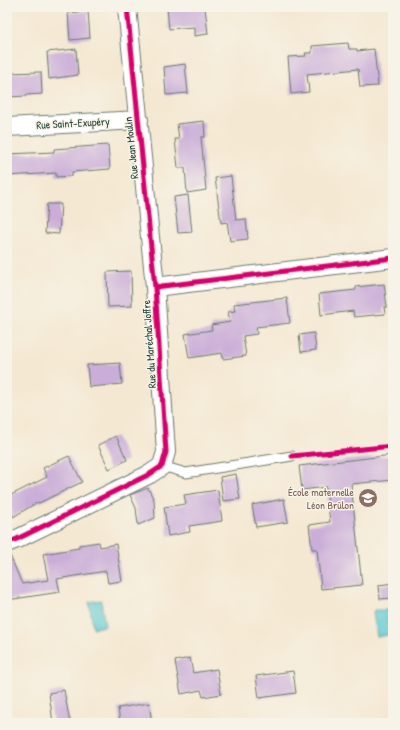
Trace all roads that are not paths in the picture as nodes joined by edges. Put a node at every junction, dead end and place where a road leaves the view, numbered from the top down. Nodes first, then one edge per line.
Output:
1 (127, 7) edge
2 (139, 120) junction
3 (7, 127) edge
4 (393, 258) edge
5 (155, 287) junction
6 (292, 456) dead end
7 (162, 466) junction
8 (7, 543) edge

1 - 2 street, Rue Jean Moulin
2 - 3 street, Rue Saint-Exupéry
2 - 5 street, Rue Jean Moulin
4 - 5 street, Rue du Maréchal Joffre
5 - 7 street, Rue du Maréchal Joffre
6 - 7 lane
7 - 8 street

